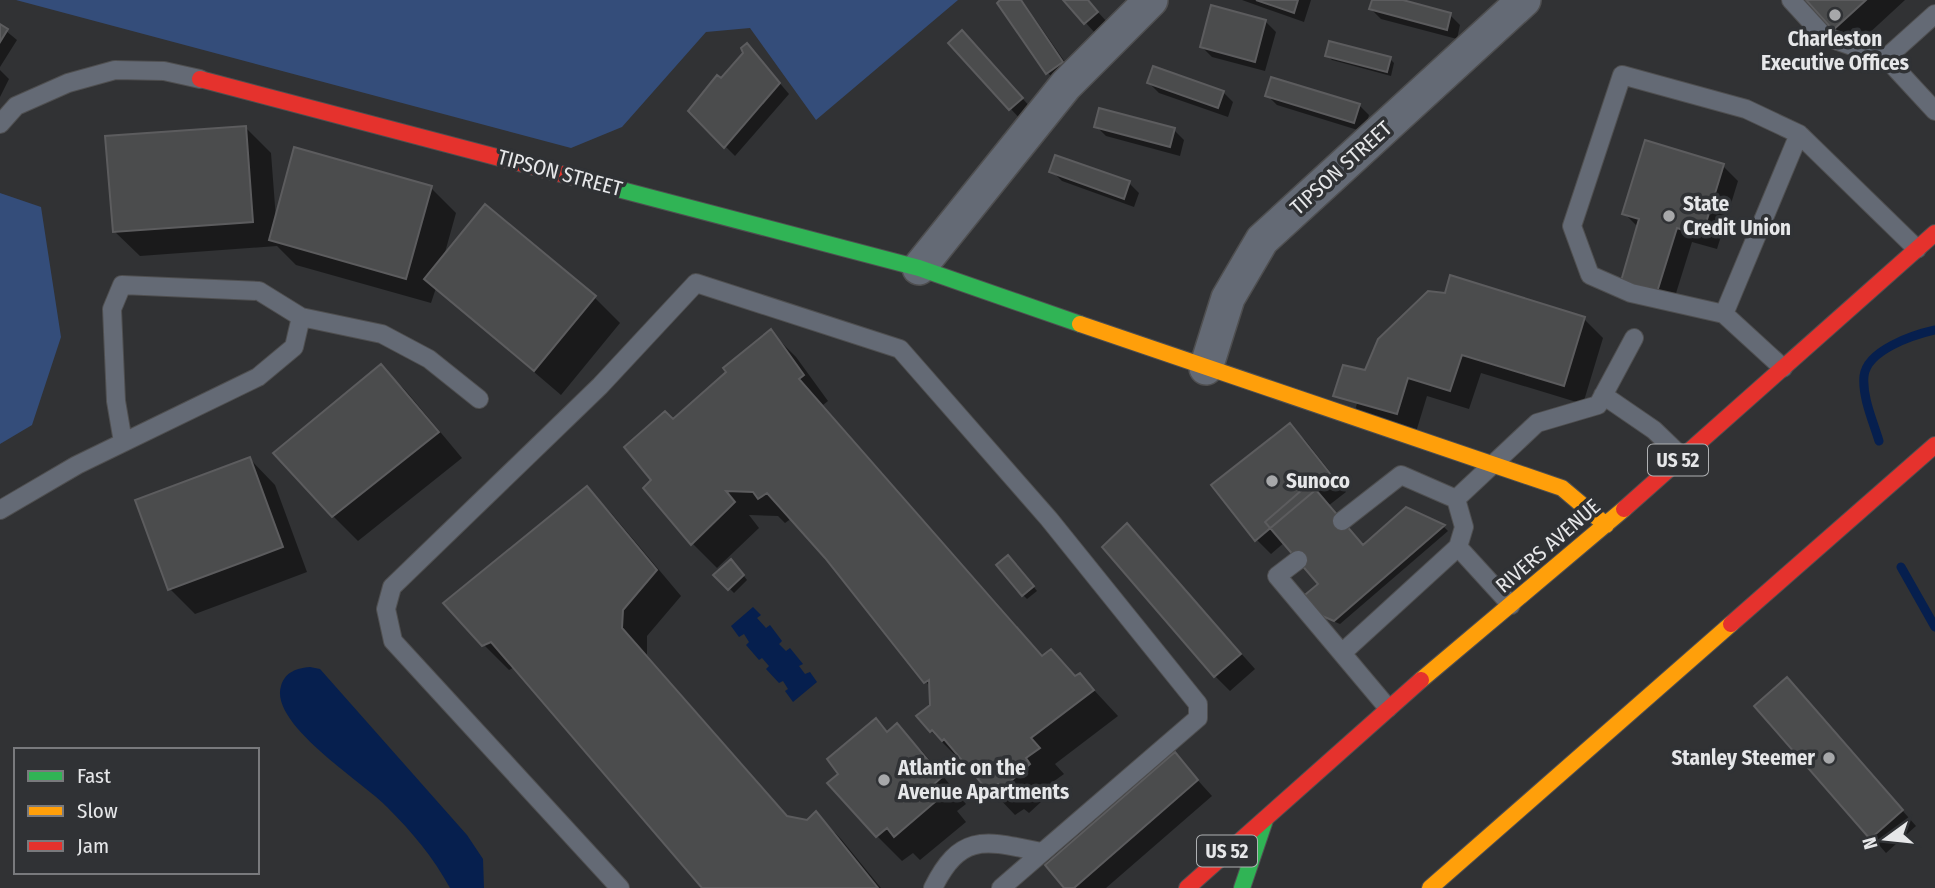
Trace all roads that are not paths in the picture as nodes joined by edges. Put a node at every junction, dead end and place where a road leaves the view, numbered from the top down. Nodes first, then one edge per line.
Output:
1 (1151, 0) edge
2 (1524, 0) edge
3 (1791, 0) edge
4 (1935, 14) edge
5 (1886, 58) junction
6 (200, 79) joint
7 (1935, 111) edge
8 (0, 124) edge
9 (1799, 134) junction
10 (1935, 233) edge
11 (1917, 249) junction
12 (919, 268) junction
13 (1724, 314) junction
14 (301, 317) junction
15 (1634, 338) dead end
16 (1206, 368) junction
17 (1783, 368) junction
18 (1604, 395) junction
19 (479, 399) dead end
20 (122, 442) junction
21 (1935, 445) edge
22 (1682, 457) junction
23 (1491, 466) junction
24 (1456, 499) junction
25 (0, 510) edge
26 (1342, 521) dead end
27 (1606, 524) junction
28 (1458, 547) junction
29 (1298, 560) dead end
30 (1511, 606) junction
31 (1342, 653) junction
32 (1388, 708) junction
33 (1267, 815) junction
34 (1041, 852) junction
35 (620, 888) edge
36 (933, 888) edge
37 (1000, 888) edge
38 (1187, 888) edge
39 (1226, 888) edge
40 (1242, 888) edge
41 (1430, 888) edge

1 - 12 street
2 - 16 street, TIPSON STREET
3 - 5 lane
4 - 5 lane
5 - 7 lane
6 - 8 lane
6 - 12 main road, TIPSON STREET
9 - 11 lane
9 - 13 lane
9 - 13 lane
10 - 11 main road, RIVERS AVENUE / US 52
11 - 17 main road, RIVERS AVENUE / US 52
12 - 16 main road, TIPSON STREET
13 - 17 lane
14 - 19 lane
14 - 20 lane
14 - 20 lane
15 - 18 lane
16 - 23 main road, TIPSON STREET
17 - 22 main road, RIVERS AVENUE / US 52
18 - 22 lane
18 - 23 lane
20 - 25 lane
21 - 41 main road
22 - 27 main road, RIVERS AVENUE / US 52
23 - 24 lane
23 - 27 main road, TIPSON STREET
24 - 26 lane
24 - 28 lane
27 - 30 main road, RIVERS AVENUE / US 52
28 - 30 lane
28 - 31 lane
29 - 31 lane
30 - 32 main road, RIVERS AVENUE / US 52
31 - 32 lane
32 - 33 main road, RIVERS AVENUE / US 52
33 - 38 main road, RIVERS AVENUE / US 52
33 - 39 main road
33 - 40 main road
34 - 35 lane
34 - 36 lane
34 - 37 lane

